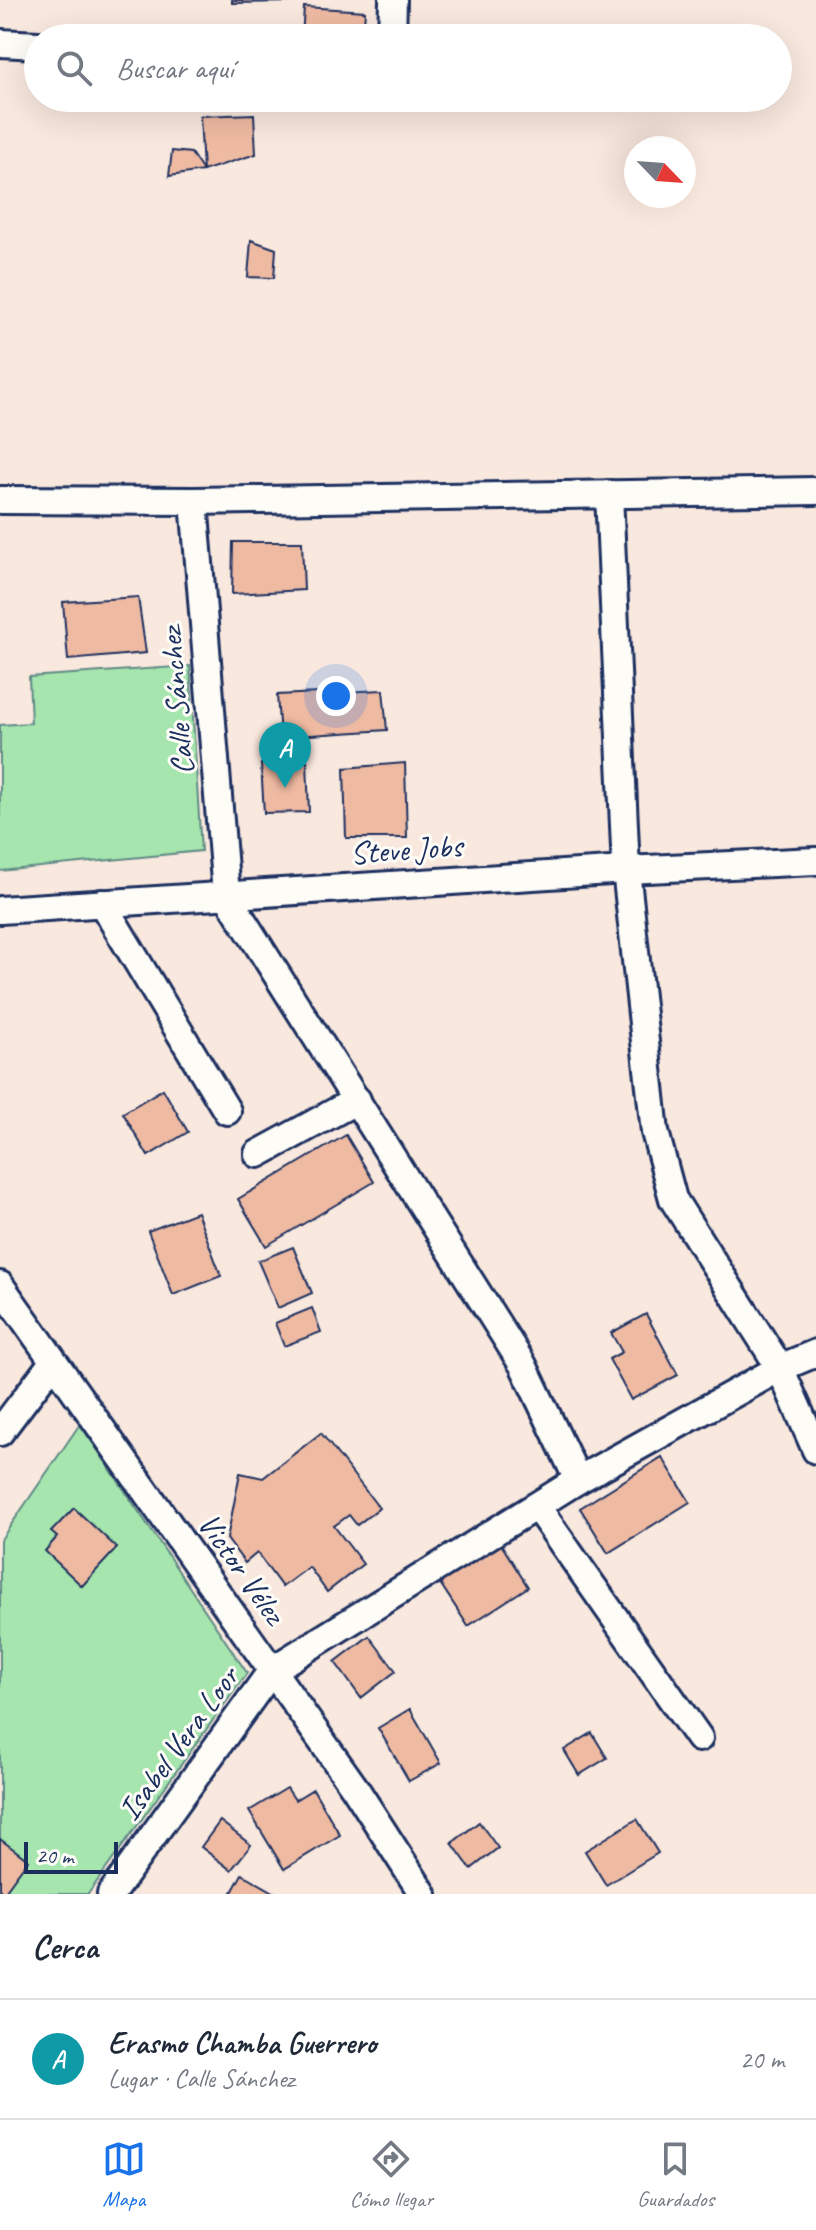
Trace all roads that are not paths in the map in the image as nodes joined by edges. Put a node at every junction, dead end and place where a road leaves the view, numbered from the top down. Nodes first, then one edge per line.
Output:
1 (393, 0) edge
2 (392, 24) edge
3 (0, 43) edge
4 (24, 44) edge
5 (816, 491) edge
6 (609, 494) junction
7 (0, 500) edge
8 (194, 501) junction
9 (816, 861) edge
10 (626, 870) junction
11 (226, 894) junction
12 (102, 903) junction
13 (0, 910) edge
14 (357, 1100) junction
15 (227, 1111) dead end
16 (258, 1154) dead end
17 (0, 1285) edge
18 (816, 1353) edge
19 (53, 1362) junction
20 (780, 1368) junction
21 (0, 1432) edge
22 (816, 1450) edge
23 (578, 1480) junction
24 (537, 1507) junction
25 (272, 1670) junction
26 (699, 1738) dead end
27 (111, 1894) edge
28 (423, 1894) edge

1 - 2 street
3 - 4 street
5 - 6 street
6 - 8 street
6 - 10 street
7 - 8 street
8 - 11 street, Calle Sánchez
9 - 10 street, Steve Jobs
10 - 11 street, Steve Jobs
10 - 20 street
11 - 12 street, Steve Jobs
11 - 14 street
12 - 13 street, Steve Jobs
12 - 15 street
14 - 16 street
14 - 23 street
17 - 19 street, Victor Vélez
18 - 20 street
19 - 21 street
19 - 25 street, Victor Vélez
20 - 22 street
20 - 23 street
23 - 24 street
24 - 25 street
24 - 26 street
25 - 27 street, Isabel Vera Loor
25 - 28 street, Victor Vélez

